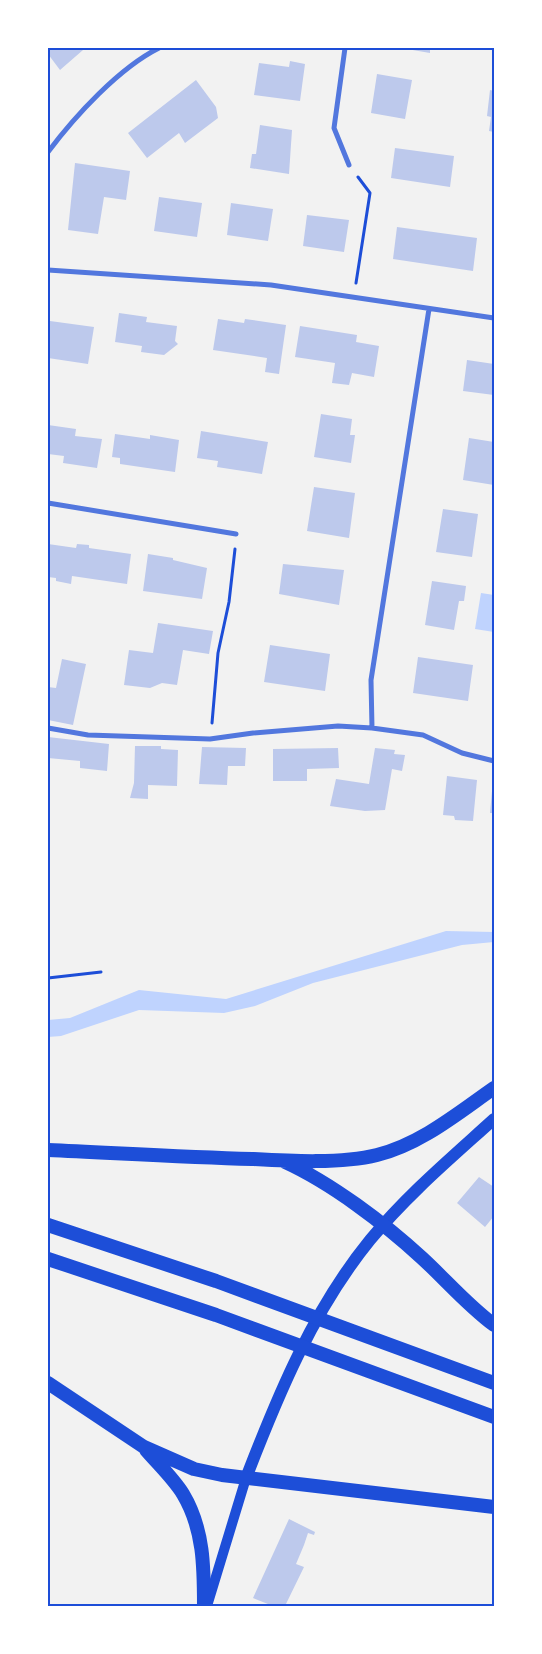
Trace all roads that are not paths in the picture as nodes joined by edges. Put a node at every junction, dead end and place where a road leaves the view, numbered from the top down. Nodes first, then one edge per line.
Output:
1 (159, 48) edge
2 (345, 48) edge
3 (48, 152) edge
4 (349, 165) road end
5 (48, 270) edge
6 (430, 310) junction
7 (494, 318) edge
8 (48, 503) edge
9 (236, 534) road end
10 (48, 728) edge
11 (372, 728) junction
12 (494, 761) edge
13 (494, 1088) edge
14 (494, 1119) edge
15 (48, 1150) edge
16 (283, 1160) junction
17 (48, 1225) edge
18 (382, 1226) junction
19 (48, 1259) edge
20 (494, 1324) edge
21 (494, 1383) edge
22 (48, 1384) edge
23 (494, 1418) edge
24 (144, 1447) junction
25 (246, 1478) junction
26 (494, 1507) edge
27 (206, 1606) edge

1 - 3 street
2 - 4 street
5 - 6 street
6 - 7 street
6 - 11 street
8 - 9 street
10 - 11 street
11 - 12 street
13 - 16 highway
14 - 18 main road
15 - 16 highway
16 - 18 highway
17 - 21 highway
18 - 20 highway
18 - 25 main road
19 - 23 highway
22 - 24 highway
24 - 25 highway
24 - 27 highway
25 - 26 highway
25 - 27 main road

